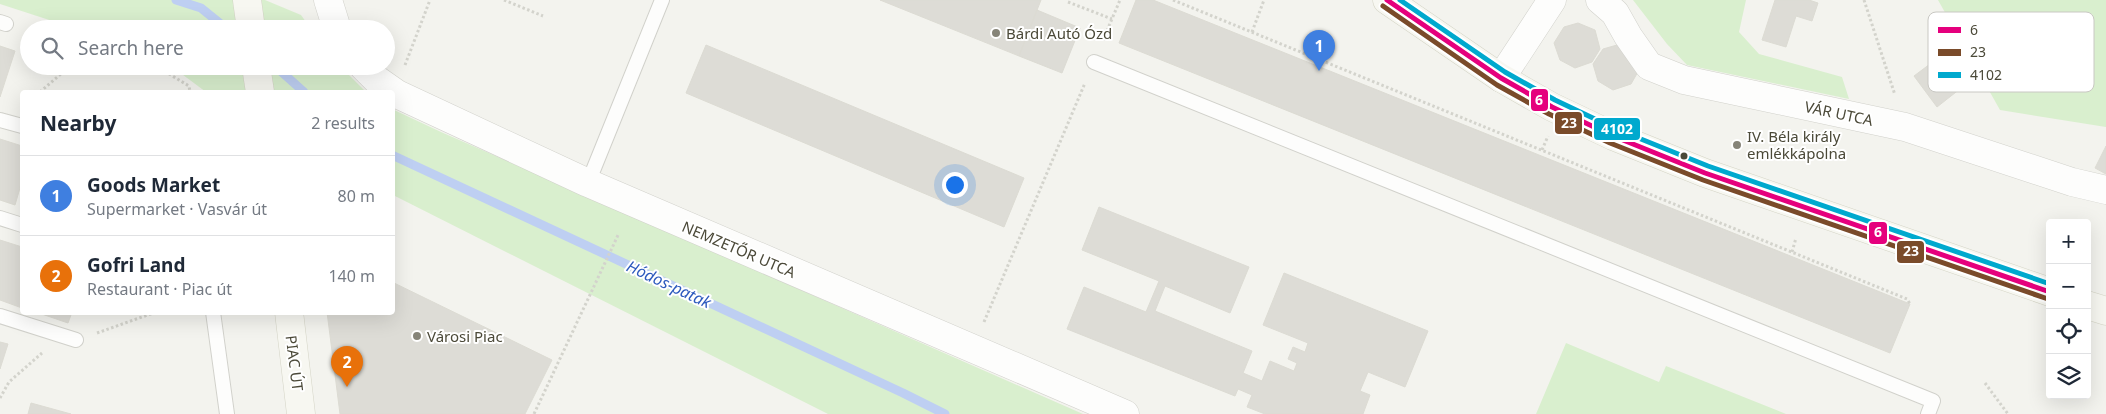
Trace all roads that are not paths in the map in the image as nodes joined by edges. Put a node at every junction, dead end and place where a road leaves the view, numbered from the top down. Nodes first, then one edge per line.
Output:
1 (247, 0) edge
2 (328, 0) edge
3 (662, 0) edge
4 (1387, 0) edge
5 (1552, 0) edge
6 (1600, 0) edge
7 (250, 20) edge
8 (335, 20) edge
9 (1094, 62) road end
10 (257, 75) edge
11 (372, 75) edge
12 (1501, 78) junction
13 (260, 90) edge
14 (392, 90) edge
15 (395, 92) edge
16 (0, 120) edge
17 (20, 125) edge
18 (588, 184) junction
19 (2106, 190) edge
20 (0, 218) edge
21 (20, 224) edge
22 (2046, 291) edge
23 (2091, 306) edge
24 (2106, 311) edge
25 (213, 315) edge
26 (288, 315) edge
27 (0, 316) edge
28 (76, 340) road end
29 (227, 414) edge
30 (301, 414) edge
31 (1125, 414) edge
32 (1928, 414) edge

1 - 7 street
2 - 8 street
3 - 18 lane
4 - 12 street
5 - 12 street
6 - 19 street, VÁR UTCA
9 - 32 lane
10 - 13 street
11 - 14 street, NEMZETŐR UTCA
12 - 22 street
15 - 18 street, NEMZETŐR UTCA
16 - 17 lane
18 - 31 street, NEMZETŐR UTCA
20 - 21 lane
23 - 24 street
25 - 29 lane
26 - 30 street, PIAC ÚT
27 - 28 lane

